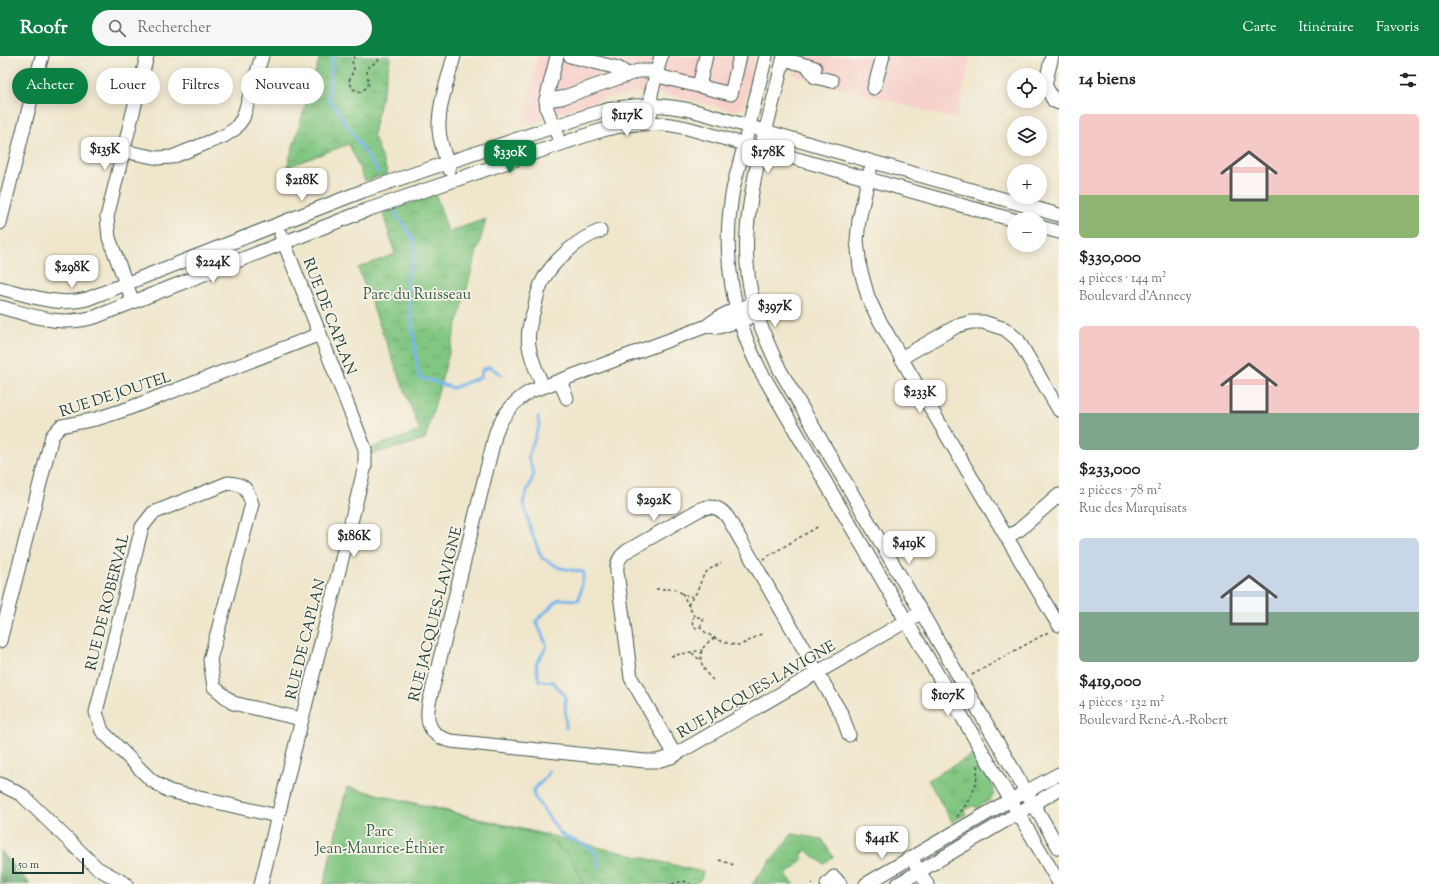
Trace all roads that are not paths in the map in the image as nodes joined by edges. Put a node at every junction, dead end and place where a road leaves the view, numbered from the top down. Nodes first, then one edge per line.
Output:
1 (42, 56) edge
2 (148, 56) edge
3 (262, 56) edge
4 (454, 56) edge
5 (557, 56) edge
6 (570, 56) edge
7 (661, 56) edge
8 (706, 56) edge
9 (740, 56) edge
10 (766, 56) edge
11 (883, 56) edge
12 (1052, 56) edge
13 (784, 58) edge
14 (656, 74) junction
15 (625, 76) junction
16 (832, 81) dead end
17 (699, 86) junction
18 (874, 88) dead end
19 (546, 100) junction
20 (1059, 102) edge
21 (651, 105) junction
22 (651, 123) junction
23 (554, 126) junction
24 (748, 127) junction
25 (765, 131) junction
26 (560, 144) junction
27 (744, 144) junction
28 (761, 149) junction
29 (123, 151) junction
30 (873, 161) junction
31 (447, 162) junction
32 (868, 179) junction
33 (453, 180) junction
34 (1059, 215) edge
35 (1007, 218) edge
36 (0, 223) edge
37 (277, 225) junction
38 (1047, 229) edge
39 (600, 231) dead end
40 (1059, 232) edge
41 (284, 242) junction
42 (127, 284) junction
43 (0, 288) edge
44 (134, 302) junction
45 (0, 307) edge
46 (755, 310) junction
47 (738, 315) junction
48 (320, 334) junction
49 (901, 358) junction
50 (560, 380) junction
51 (543, 387) junction
52 (566, 398) dead end
53 (1059, 410) edge
54 (1059, 495) edge
55 (1007, 537) junction
56 (922, 612) junction
57 (906, 621) junction
58 (1055, 627) edge
59 (0, 641) edge
60 (818, 673) junction
61 (301, 719) junction
62 (849, 735) dead end
63 (674, 755) junction
64 (1059, 774) edge
65 (0, 784) edge
66 (1059, 789) edge
67 (1027, 792) junction
68 (1011, 800) junction
69 (1033, 804) junction
70 (1019, 814) junction
71 (277, 816) junction
72 (1059, 848) edge
73 (911, 858) junction
74 (919, 871) junction
75 (1059, 883) edge
76 (126, 884) edge
77 (261, 884) edge
78 (827, 884) edge
79 (840, 884) edge
80 (866, 884) edge
81 (898, 884) edge
82 (927, 884) edge

1 - 36 street
2 - 29 street
3 - 29 street
4 - 31 street
5 - 19 street
6 - 15 street
7 - 14 street
8 - 17 street
9 - 17 street
10 - 24 street
11 - 18 street
12 - 20 street
13 - 16 street
13 - 25 street
14 - 15 street
14 - 17 street
14 - 21 street
15 - 19 street
19 - 23 street
21 - 22 street
21 - 23 street
21 - 24 street
22 - 26 street
22 - 27 street
23 - 26 street
23 - 31 street
24 - 25 street
24 - 27 street
25 - 28 street
25 - 30 street
26 - 33 street
27 - 28 street
27 - 47 street
28 - 32 street
28 - 46 street
29 - 42 street
30 - 32 street
30 - 34 street
31 - 33 street
31 - 37 street
32 - 35 street
32 - 49 street
33 - 41 street
37 - 41 street, RUE DE CAPLAN
37 - 42 street
38 - 40 street
39 - 51 street
41 - 44 street
41 - 48 street, RUE DE CAPLAN
42 - 43 street
42 - 44 street
44 - 45 street
46 - 47 street, RUE JACQUES-LAVIGNE
46 - 56 street
47 - 50 street, RUE JACQUES-LAVIGNE
47 - 57 street
48 - 59 street, RUE DE JOUTEL
48 - 61 street, RUE DE CAPLAN
49 - 53 street
49 - 55 street
50 - 51 street, RUE JACQUES-LAVIGNE
50 - 52 street
51 - 63 street, RUE JACQUES-LAVIGNE
54 - 55 street
55 - 58 street
56 - 57 street, RUE JACQUES-LAVIGNE
56 - 67 street
57 - 60 street, RUE JACQUES-LAVIGNE
57 - 68 street
60 - 62 street
60 - 63 street, RUE JACQUES-LAVIGNE
60 - 63 street
61 - 71 street, RUE DE CAPLAN
61 - 71 street, RUE DE ROBERVAL
64 - 67 street
65 - 76 street
66 - 69 street
67 - 68 street
67 - 69 street
68 - 70 street
68 - 73 street
69 - 70 street
69 - 72 street
70 - 74 street
70 - 75 street
71 - 77 street, RUE DE CAPLAN
73 - 74 street
73 - 80 street
74 - 81 street
74 - 82 street
78 - 79 street

